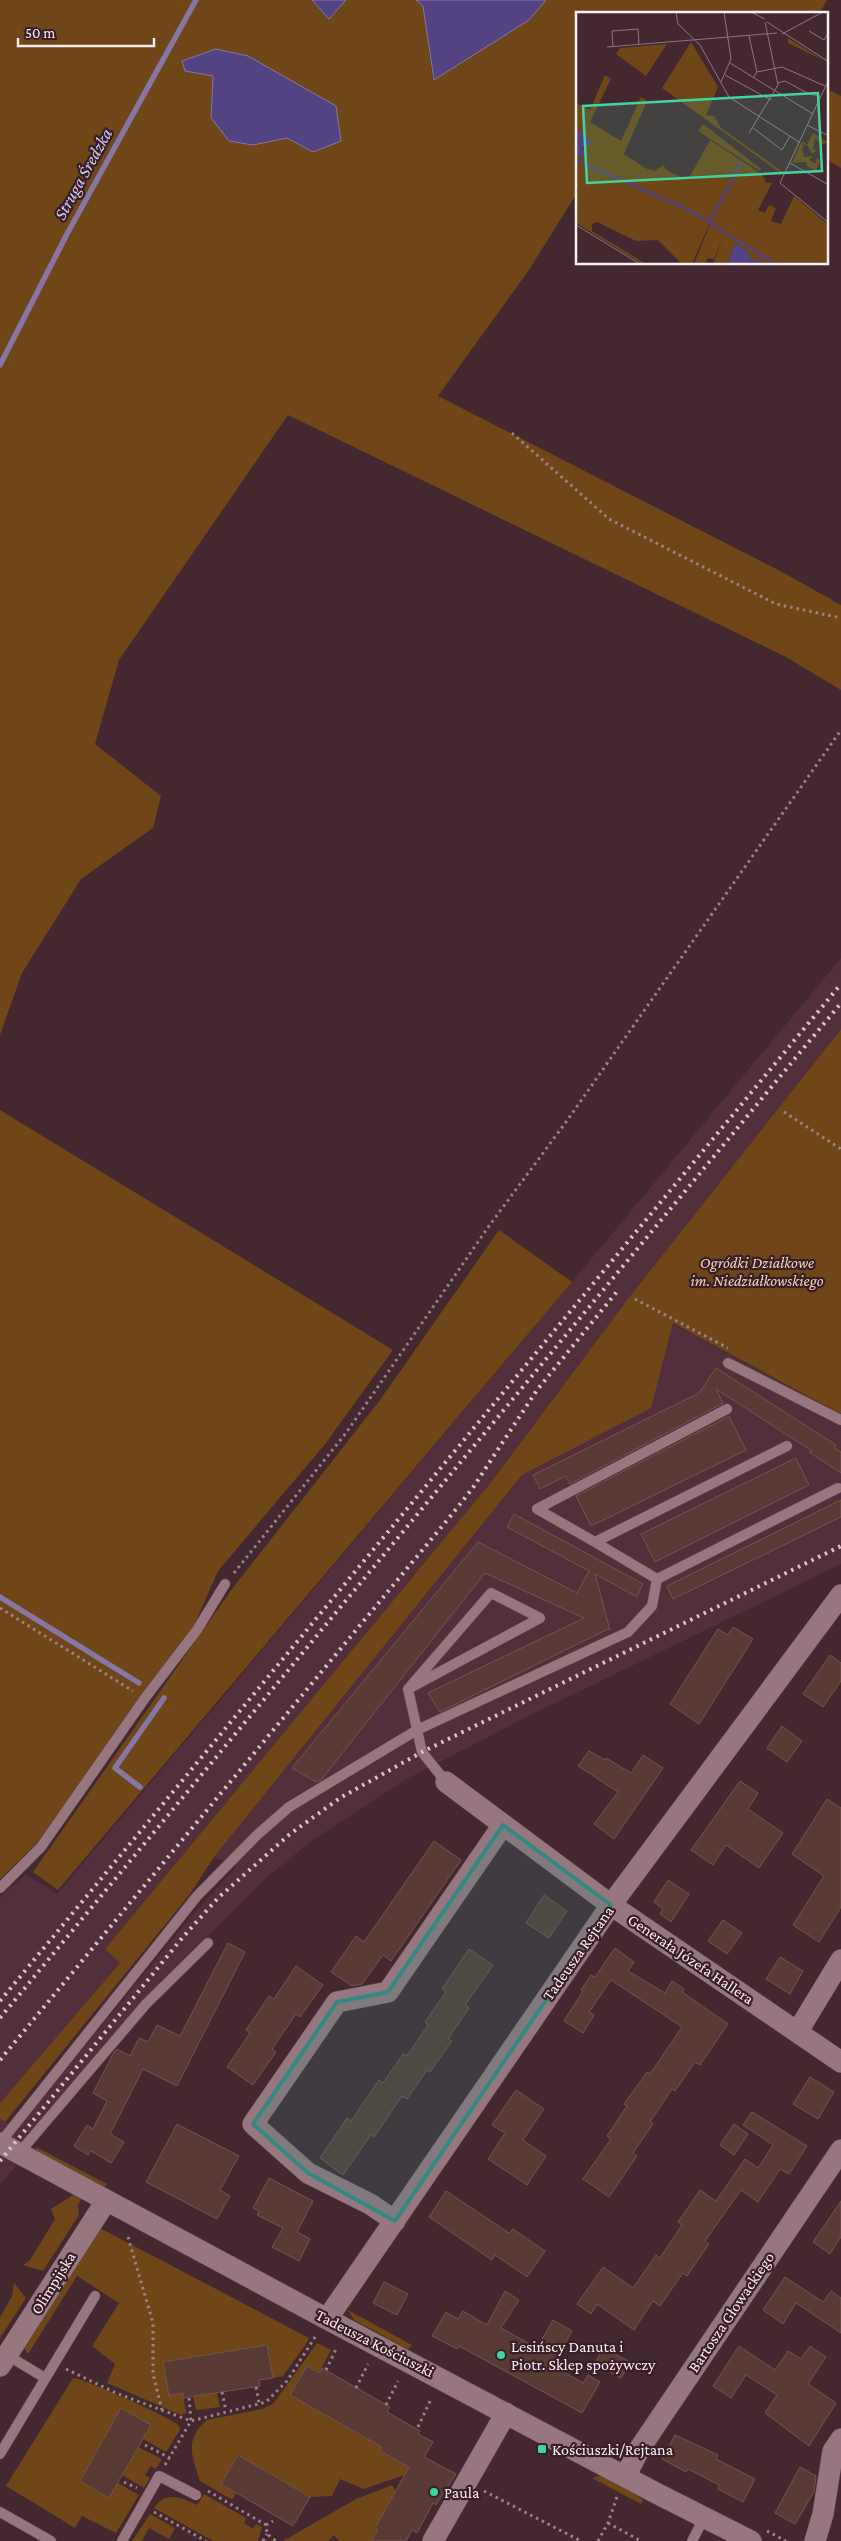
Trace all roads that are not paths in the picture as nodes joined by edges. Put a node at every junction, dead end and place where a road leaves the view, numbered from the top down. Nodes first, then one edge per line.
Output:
1 (728, 1363) dead end
2 (727, 1409) dead end
3 (841, 1420) edge
4 (787, 1446) dead end
5 (838, 1488) dead end
6 (595, 1542) junction
7 (657, 1579) junction
8 (225, 1584) road end
9 (841, 1595) edge
10 (408, 1689) junction
11 (417, 1730) junction
12 (446, 1782) joint
13 (503, 1826) junction
14 (0, 1888) edge
15 (611, 1905) junction
16 (208, 1943) dead end
17 (841, 1960) edge
18 (798, 2031) junction
19 (841, 2062) edge
20 (0, 2143) edge
21 (841, 2150) edge
22 (19, 2153) junction
23 (106, 2201) junction
24 (395, 2221) junction
25 (95, 2296) dead end
26 (327, 2319) junction
27 (3, 2360) edge
28 (45, 2378) junction
29 (506, 2413) junction
30 (841, 2439) edge
31 (0, 2454) edge
32 (625, 2477) junction
33 (196, 2495) road end
34 (0, 2512) edge
35 (704, 2518) junction
36 (51, 2541) edge
37 (122, 2541) edge
38 (433, 2541) edge
39 (692, 2541) edge
40 (751, 2541) edge
41 (815, 2541) edge

1 - 3 lane
2 - 6 lane
4 - 6 lane
5 - 7 lane
6 - 7 lane
7 - 11 lane
8 - 14 lane
9 - 15 street, Tadeusza Rejtana
10 - 10 lane
10 - 11 lane
11 - 12 lane
11 - 20 lane
12 - 13 street, Generała Józefa Hallera
13 - 15 street, Generała Józefa Hallera
13 - 24 street
15 - 18 street, Generała Józefa Hallera
15 - 24 street, Tadeusza Rejtana
16 - 22 lane
17 - 18 street
18 - 19 street, Generała Józefa Hallera
20 - 22 street, Tadeusza Kościuszki
21 - 32 street, Bartosza Głowackiego
22 - 23 street, Tadeusza Kościuszki
23 - 26 street, Tadeusza Kościuszki
23 - 27 street, Olimpijska
24 - 26 street, Tadeusza Rejtana
25 - 28 lane
26 - 29 street, Tadeusza Kościuszki
27 - 28 lane
28 - 31 lane
29 - 32 street, Tadeusza Kościuszki
29 - 38 street
30 - 41 street
32 - 35 street, Tadeusza Kościuszki
33 - 37 lane
34 - 36 lane
35 - 39 lane
35 - 40 street, Tadeusza Kościuszki

